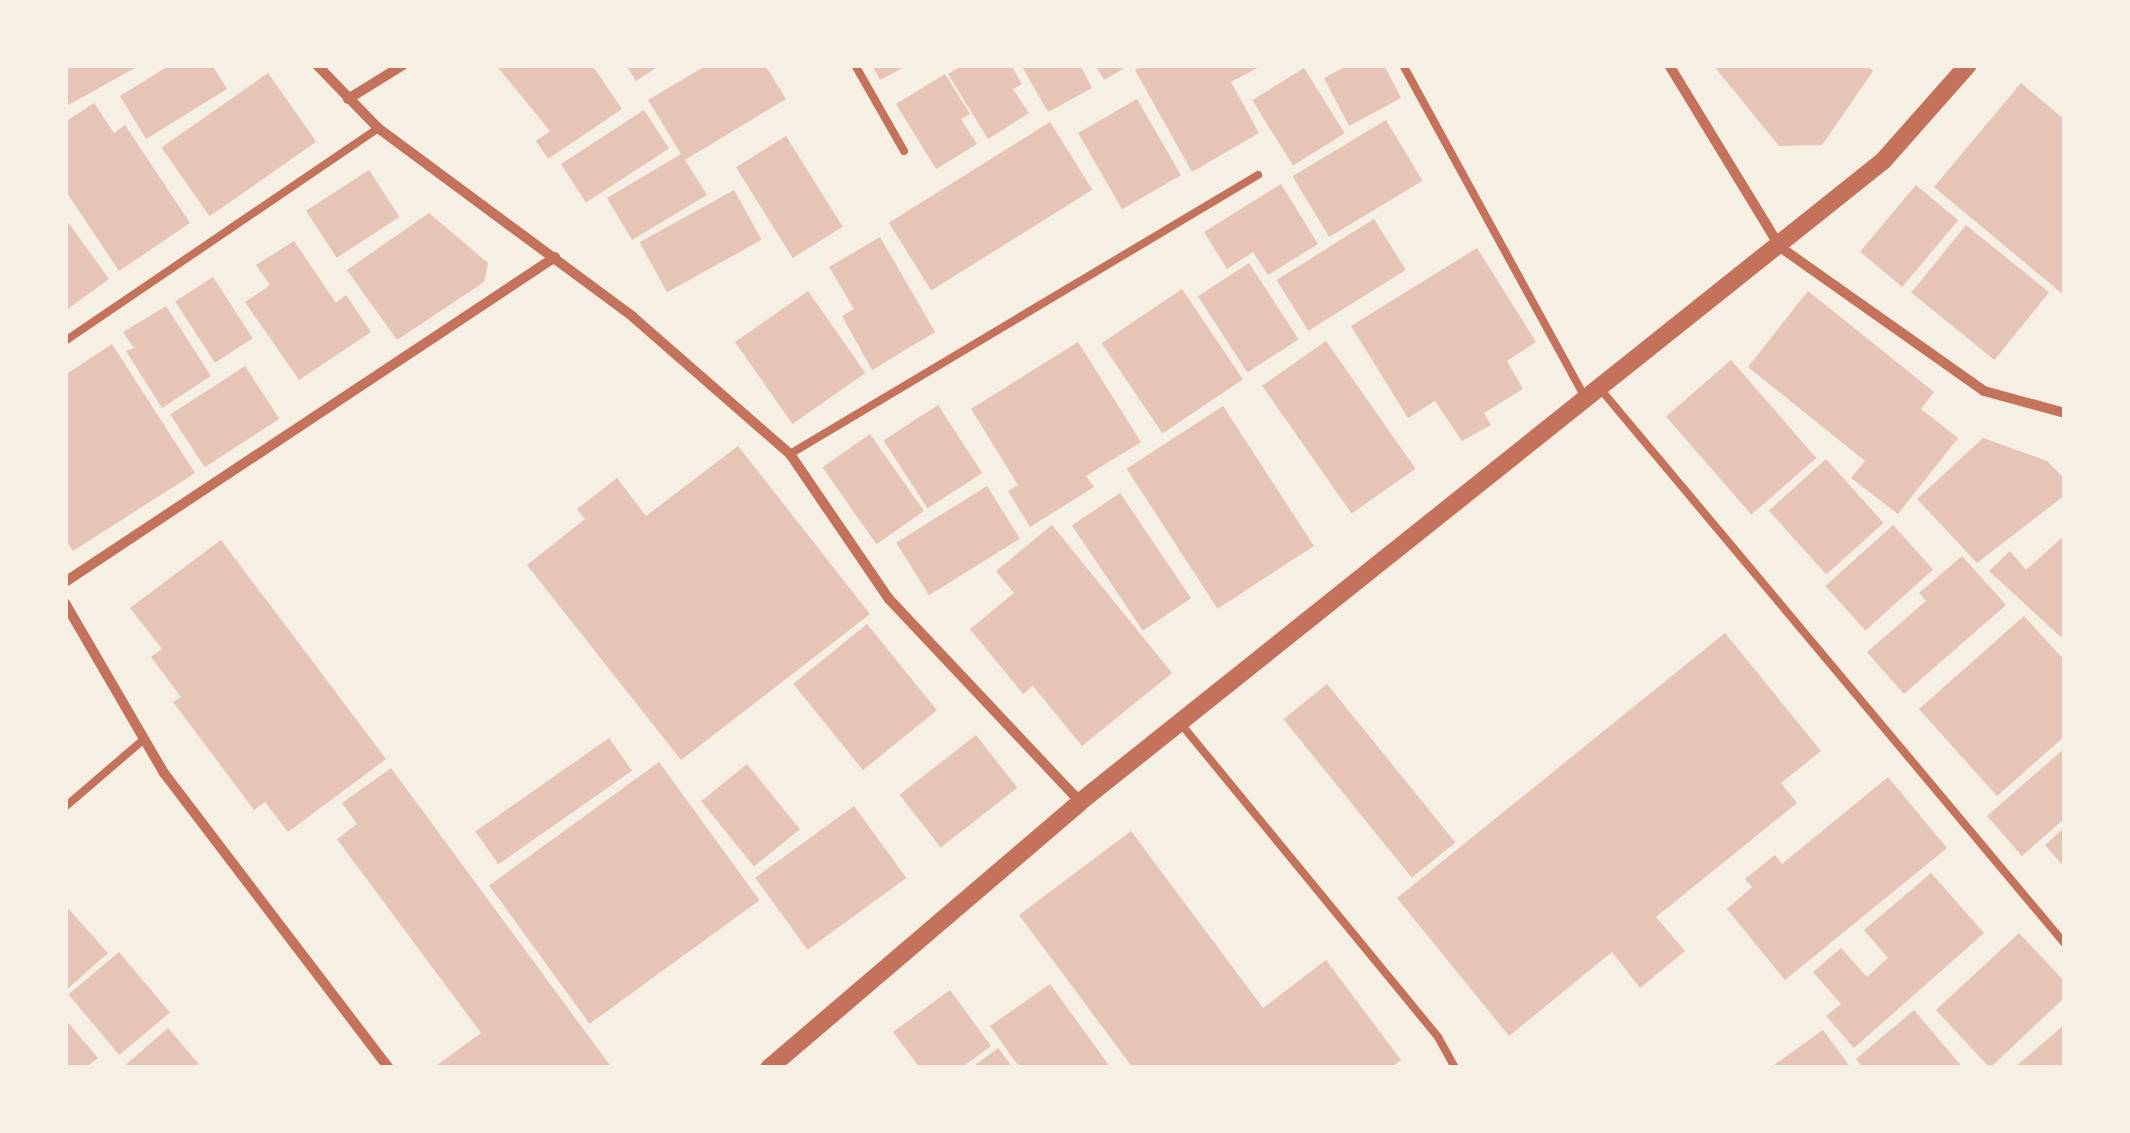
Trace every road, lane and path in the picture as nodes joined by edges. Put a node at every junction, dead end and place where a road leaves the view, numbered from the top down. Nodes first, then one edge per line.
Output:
1 (317, 65) edge
2 (403, 65) edge
3 (855, 65) edge
4 (1403, 65) edge
5 (1668, 65) edge
6 (1968, 65) edge
7 (348, 99) junction
8 (378, 128) junction
9 (904, 151) dead end
10 (1258, 175) dead end
11 (1780, 247) junction
12 (554, 256) junction
13 (65, 342) edge
14 (1595, 397) junction
15 (2065, 413) edge
16 (790, 454) junction
17 (65, 582) edge
18 (65, 604) edge
19 (1180, 722) junction
20 (144, 739) junction
21 (1080, 802) junction
22 (65, 807) edge
23 (2065, 944) edge
24 (388, 1068) edge
25 (769, 1068) edge
26 (1455, 1068) edge

1 - 7 street
2 - 7 street
3 - 9 lane
4 - 14 lane
5 - 11 street
6 - 11 street
7 - 8 street
8 - 12 street
8 - 13 lane
10 - 16 lane
11 - 14 street
11 - 15 street
12 - 16 street
12 - 17 street
14 - 19 street
14 - 23 lane
16 - 21 street
18 - 20 street
19 - 21 street
19 - 26 lane
20 - 22 lane
20 - 24 street
21 - 25 street

